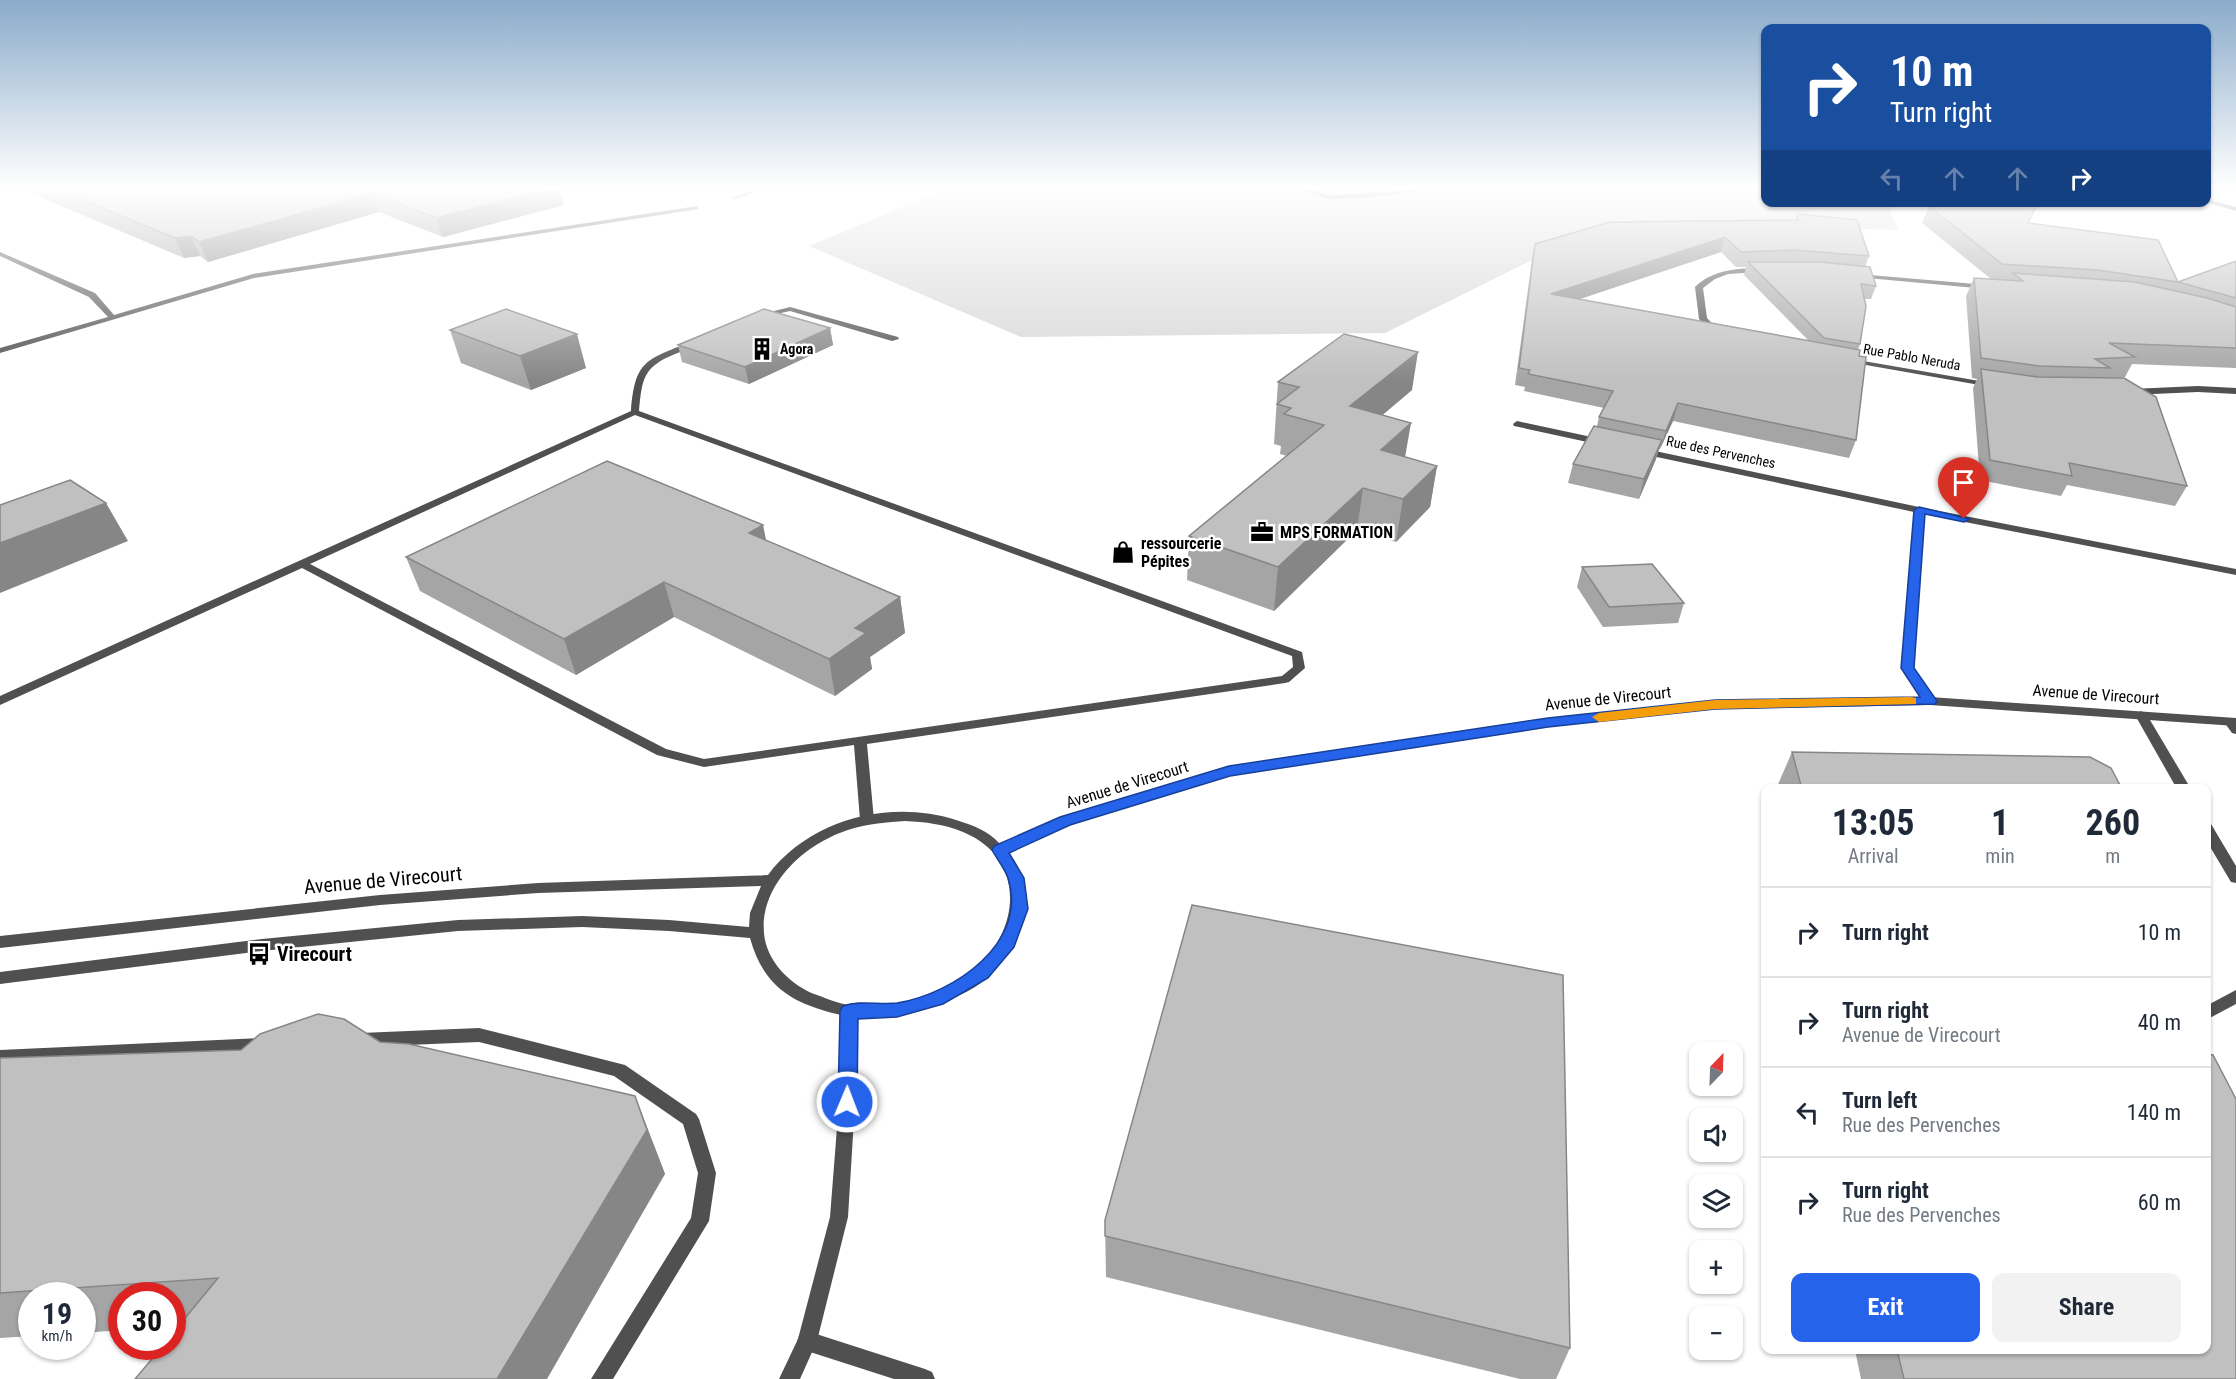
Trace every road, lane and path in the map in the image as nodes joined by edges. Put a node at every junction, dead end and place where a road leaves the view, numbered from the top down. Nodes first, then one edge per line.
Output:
1 (401, 253) edge
2 (0, 254) edge
3 (1773, 269) edge
4 (1850, 276) edge
5 (1995, 287) edge
6 (113, 318) junction
7 (753, 318) edge
8 (1724, 336) edge
9 (895, 339) dead end
10 (699, 342) edge
11 (0, 351) edge
12 (1843, 359) edge
13 (2002, 386) edge
14 (2236, 390) edge
15 (2120, 393) edge
16 (635, 411) junction
17 (1517, 424) dead end
18 (1609, 444) edge
19 (1632, 449) edge
20 (1919, 510) junction
21 (303, 564) junction
22 (2236, 572) edge
23 (0, 701) edge
24 (1930, 701) junction
25 (2141, 715) junction
26 (2234, 725) edge
27 (860, 740) junction
28 (2181, 784) edge
29 (867, 820) junction
30 (2211, 836) edge
31 (1000, 850) junction
32 (2236, 878) edge
33 (771, 880) junction
34 (755, 933) junction
35 (0, 942) edge
36 (0, 978) edge
37 (2236, 996) edge
38 (849, 1011) junction
39 (2211, 1011) edge
40 (348, 1041) edge
41 (277, 1044) edge
42 (0, 1057) edge
43 (807, 1341) junction
44 (601, 1379) edge
45 (789, 1379) edge
46 (925, 1379) edge

1 - 6 street
2 - 6 street
3 - 8 street
4 - 5 street
6 - 11 street
7 - 9 street
10 - 16 street
12 - 13 street, Rue Pablo Neruda
14 - 15 street
16 - 21 street
16 - 27 street
17 - 18 street
19 - 20 street, Rue des Pervenches
20 - 22 street, Rue des Pervenches
20 - 24 street
21 - 23 street
21 - 27 street
24 - 25 street, Avenue de Virecourt
24 - 31 street, Avenue de Virecourt
25 - 26 street, Avenue de Virecourt
25 - 28 street
27 - 29 street
29 - 31 street
29 - 33 street
30 - 32 street
31 - 38 street
33 - 34 street
33 - 35 street, Avenue de Virecourt
34 - 36 street
34 - 38 street
37 - 39 street
38 - 43 street
40 - 44 street
41 - 42 street
43 - 45 street
43 - 46 street

